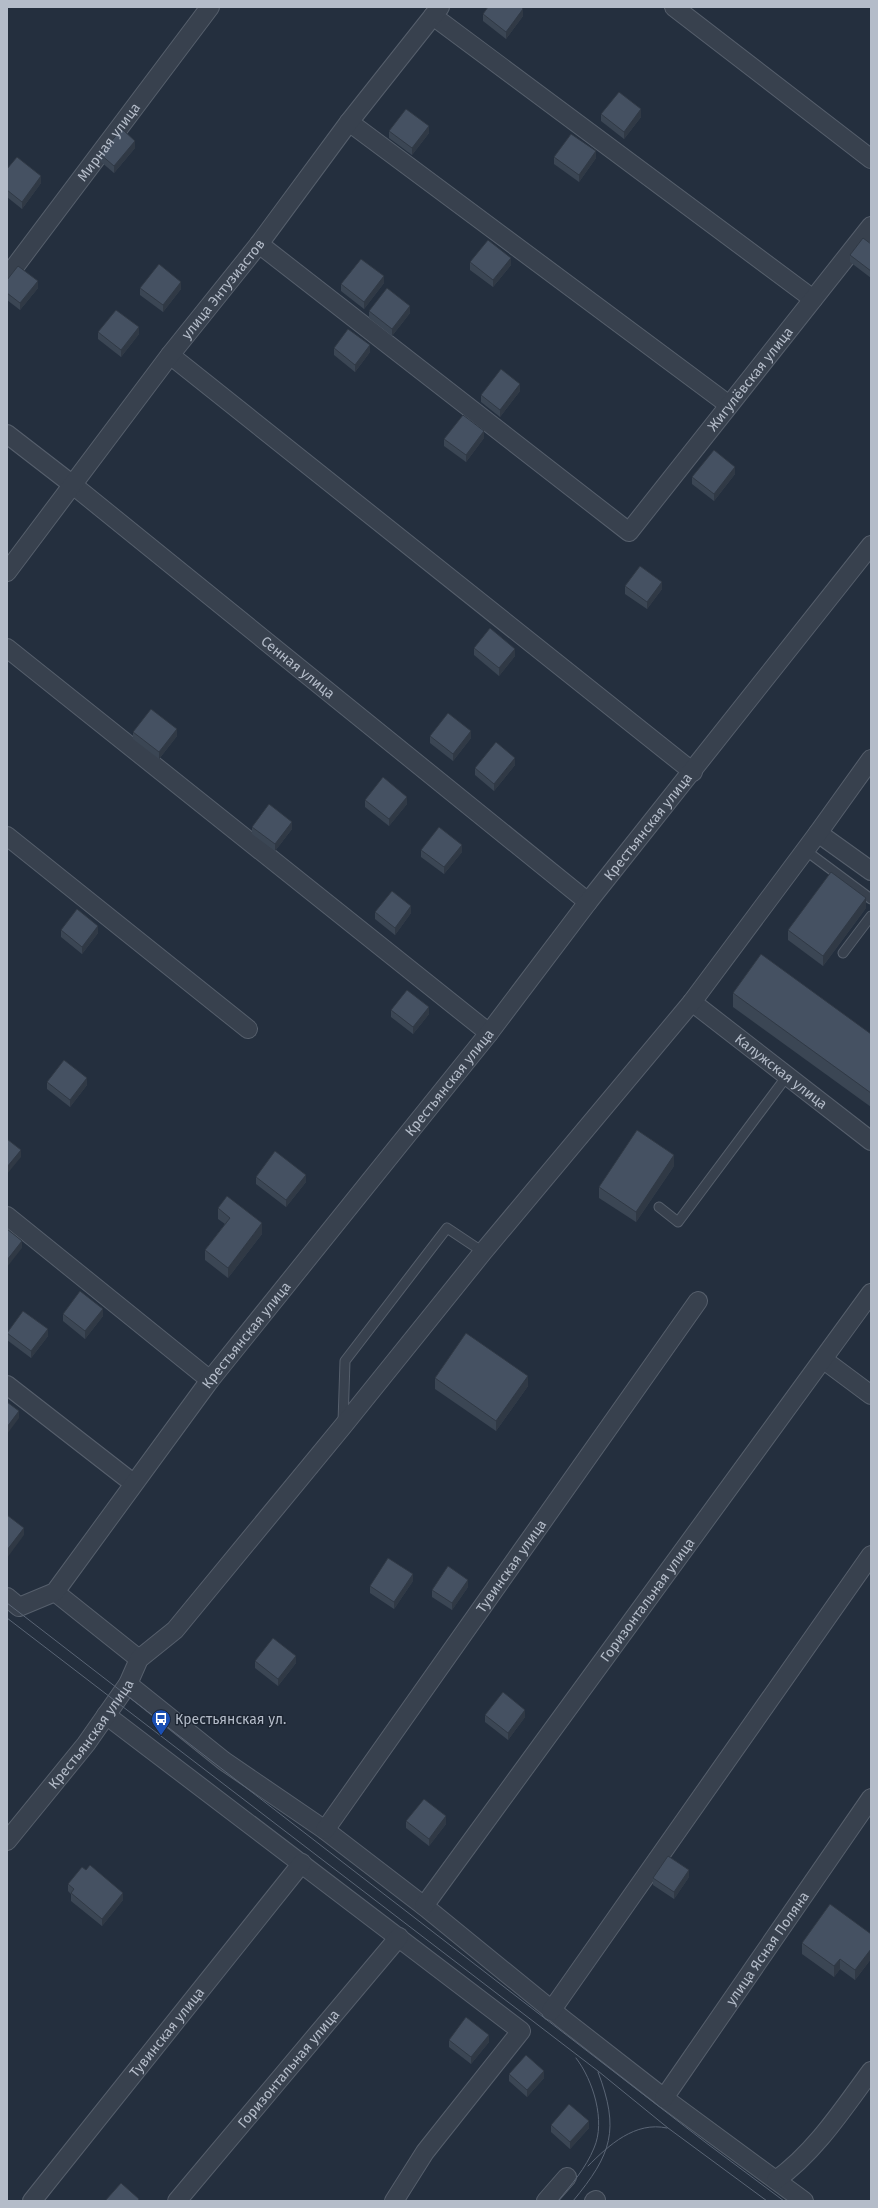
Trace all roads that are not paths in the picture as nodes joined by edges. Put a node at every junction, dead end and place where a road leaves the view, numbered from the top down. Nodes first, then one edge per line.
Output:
1 (210, 7) edge
2 (674, 7) edge
3 (436, 11) edge
4 (349, 122) junction
5 (871, 158) edge
6 (871, 226) edge
7 (259, 244) junction
8 (7, 277) edge
9 (814, 299) junction
10 (170, 355) junction
11 (729, 406) junction
12 (7, 434) edge
13 (73, 485) junction
14 (871, 545) edge
15 (7, 572) edge
16 (7, 648) edge
17 (871, 759) edge
18 (693, 772) junction
19 (818, 833) junction
20 (7, 836) edge
21 (806, 850) junction
22 (871, 871) edge
23 (871, 899) edge
24 (588, 902) junction
25 (871, 916) edge
26 (843, 953) dead end
27 (692, 1002) junction
28 (248, 1029) dead end
29 (489, 1033) junction
30 (787, 1076) junction
31 (871, 1141) edge
32 (659, 1207) dead end
33 (7, 1216) edge
34 (483, 1252) junction
35 (871, 1293) edge
36 (698, 1301) dead end
37 (824, 1360) junction
38 (210, 1380) junction
39 (7, 1385) edge
40 (871, 1395) edge
41 (343, 1426) junction
42 (133, 1483) junction
43 (871, 1555) edge
44 (55, 1592) junction
45 (13, 1602) edge
46 (139, 1659) junction
47 (128, 1684) junction
48 (106, 1715) junction
49 (871, 1798) edge
50 (324, 1830) junction
51 (7, 1841) edge
52 (302, 1863) junction
53 (424, 1906) junction
54 (399, 1937) junction
55 (551, 2010) junction
56 (871, 2071) edge
57 (664, 2098) junction
58 (567, 2177) dead end
59 (776, 2180) junction
60 (32, 2201) edge
61 (177, 2201) edge
62 (394, 2201) edge
63 (546, 2201) edge
64 (804, 2201) edge

1 - 8 street, Мирная улица
2 - 5 street
3 - 4 street, улица Энтузиастов
3 - 9 street
4 - 7 street, улица Энтузиастов
4 - 11 street
6 - 9 street, Жигулёвская улица
7 - 10 street, улица Энтузиастов
7 - 11 street, Жигулёвская улица
9 - 11 street, Жигулёвская улица
10 - 13 street, улица Энтузиастов
10 - 18 street
12 - 13 street, Сенная улица
13 - 15 street, улица Энтузиастов
13 - 24 street, Сенная улица
14 - 18 street, Крестьянская улица
16 - 29 street
17 - 19 street, Крестьянская улица
18 - 24 street, Крестьянская улица
19 - 21 street, Крестьянская улица
19 - 22 street
20 - 28 street
21 - 23 lane
21 - 27 street, Крестьянская улица
24 - 29 street, Крестьянская улица
25 - 26 lane
27 - 30 street, Калужская улица
27 - 34 street, Крестьянская улица
29 - 38 street, Крестьянская улица
30 - 31 street, Калужская улица
30 - 32 lane
33 - 38 street
34 - 41 street, Крестьянская улица
34 - 41 lane
35 - 37 street, Горизонтальная улица
36 - 50 street, Тувинская улица
37 - 40 street
37 - 53 street, Горизонтальная улица
38 - 42 street, Крестьянская улица
39 - 42 street
41 - 46 street, Крестьянская улица
42 - 44 street, Крестьянская улица
43 - 55 street
44 - 45 street
44 - 46 street
46 - 47 street, Крестьянская улица
47 - 48 street, Крестьянская улица
47 - 50 street
48 - 51 street, Крестьянская улица
48 - 52 street
49 - 57 street, улица Ясная Поляна
50 - 53 street
52 - 54 street
52 - 60 street, Тувинская улица
53 - 55 street
54 - 61 street, Горизонтальная улица
54 - 62 street
55 - 57 street
56 - 59 street
57 - 59 street
58 - 63 street
59 - 64 street

